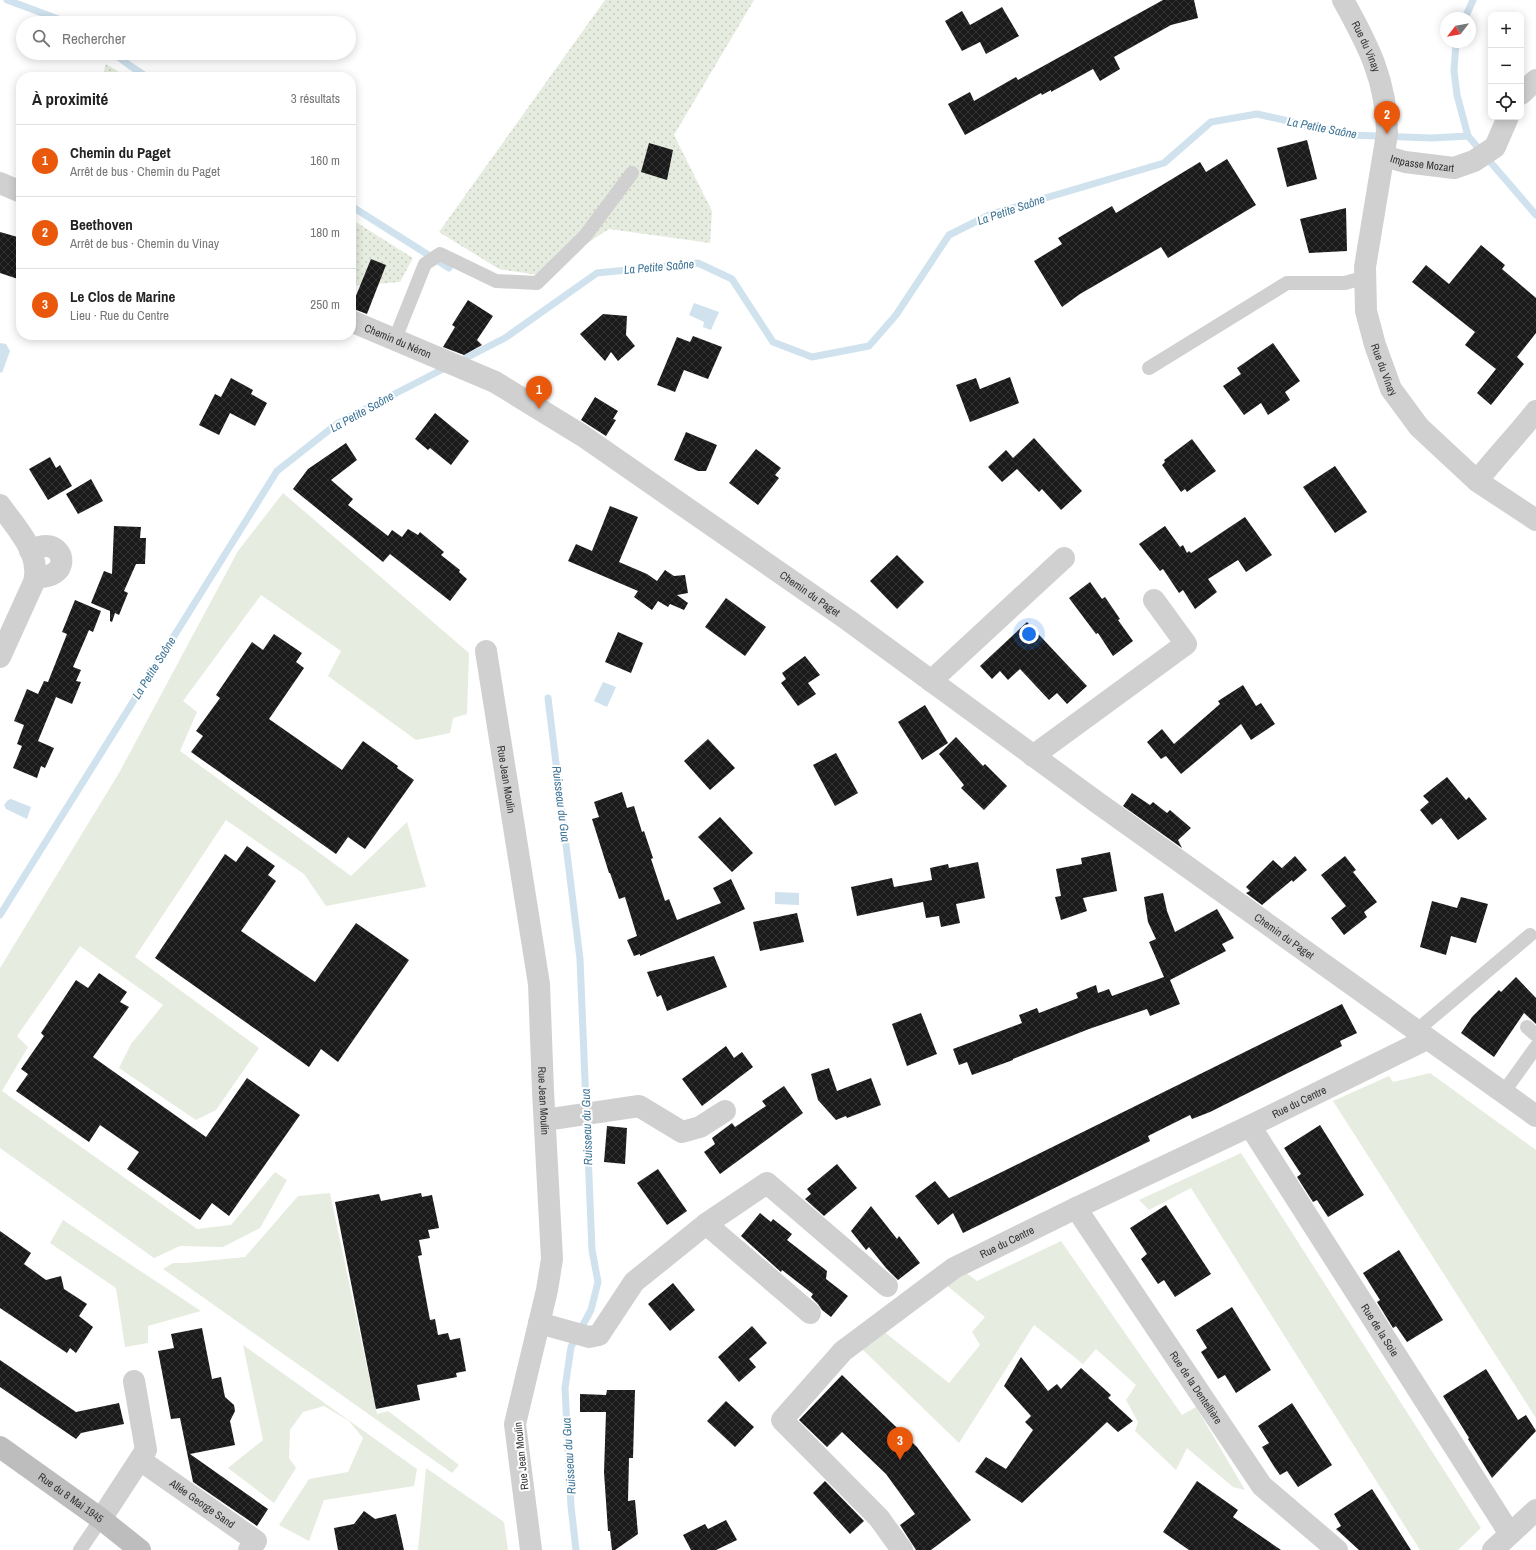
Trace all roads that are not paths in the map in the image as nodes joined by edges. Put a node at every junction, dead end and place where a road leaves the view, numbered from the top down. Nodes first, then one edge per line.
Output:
1 (1343, 0) edge
2 (1536, 80) edge
3 (1524, 91) edge
4 (1507, 120) edge
5 (1384, 156) junction
6 (632, 172) dead end
7 (0, 183) edge
8 (16, 190) edge
9 (1366, 278) junction
10 (356, 323) edge
11 (395, 338) junction
12 (455, 364) joint
13 (1149, 368) dead end
14 (1536, 411) edge
15 (1477, 481) junction
16 (0, 505) edge
17 (1536, 520) edge
18 (1064, 558) dead end
19 (1154, 600) dead end
20 (486, 651) dead end
21 (0, 657) edge
22 (931, 681) junction
23 (1033, 756) junction
24 (1530, 935) dead end
25 (1422, 1035) junction
26 (1536, 1047) edge
27 (1503, 1093) junction
28 (725, 1111) dead end
29 (1536, 1116) edge
30 (545, 1120) junction
31 (1250, 1126) junction
32 (1076, 1208) junction
33 (706, 1224) junction
34 (887, 1286) dead end
35 (810, 1313) dead end
36 (539, 1323) junction
37 (134, 1381) dead end
38 (0, 1447) edge
39 (140, 1460) junction
40 (1536, 1510) edge
41 (101, 1519) junction
42 (1510, 1534) junction
43 (80, 1550) edge
44 (140, 1550) edge
45 (250, 1550) edge
46 (531, 1550) edge
47 (902, 1550) edge
48 (1337, 1550) edge
49 (1493, 1550) edge

1 - 5 street, Rue du Vinay
2 - 3 street
4 - 5 street, Impasse Mozart
5 - 9 street, Rue du Vinay
6 - 11 lane
7 - 8 street
9 - 13 lane
9 - 15 street, Rue du Vinay
10 - 11 street, Chemin du Néron
11 - 12 street, Chemin du Néron
12 - 22 street, Chemin du Paget
14 - 15 street
15 - 17 street, Rue du Vinay
16 - 21 street
18 - 22 street
19 - 23 street
20 - 30 street, Rue Jean Moulin
22 - 23 street, Chemin du Paget
23 - 25 street, Chemin du Paget
24 - 25 lane
25 - 27 street, Chemin du Paget
25 - 31 street, Rue du Centre
26 - 27 lane
27 - 29 street, Chemin du Paget
28 - 30 street
30 - 36 street, Rue Jean Moulin
31 - 32 street, Rue du Centre
31 - 42 street, Rue de la Soie
32 - 47 street, Rue du Centre
32 - 48 street, Rue de la Dentellière
33 - 34 street
33 - 35 street
33 - 36 street
36 - 46 street, Rue Jean Moulin
37 - 39 street
38 - 41 street, Rue du 8 Mai 1945
39 - 41 street
39 - 45 street, Allée George Sand
40 - 42 street
41 - 43 lane
41 - 44 street, Rue du 8 Mai 1945
42 - 49 street

